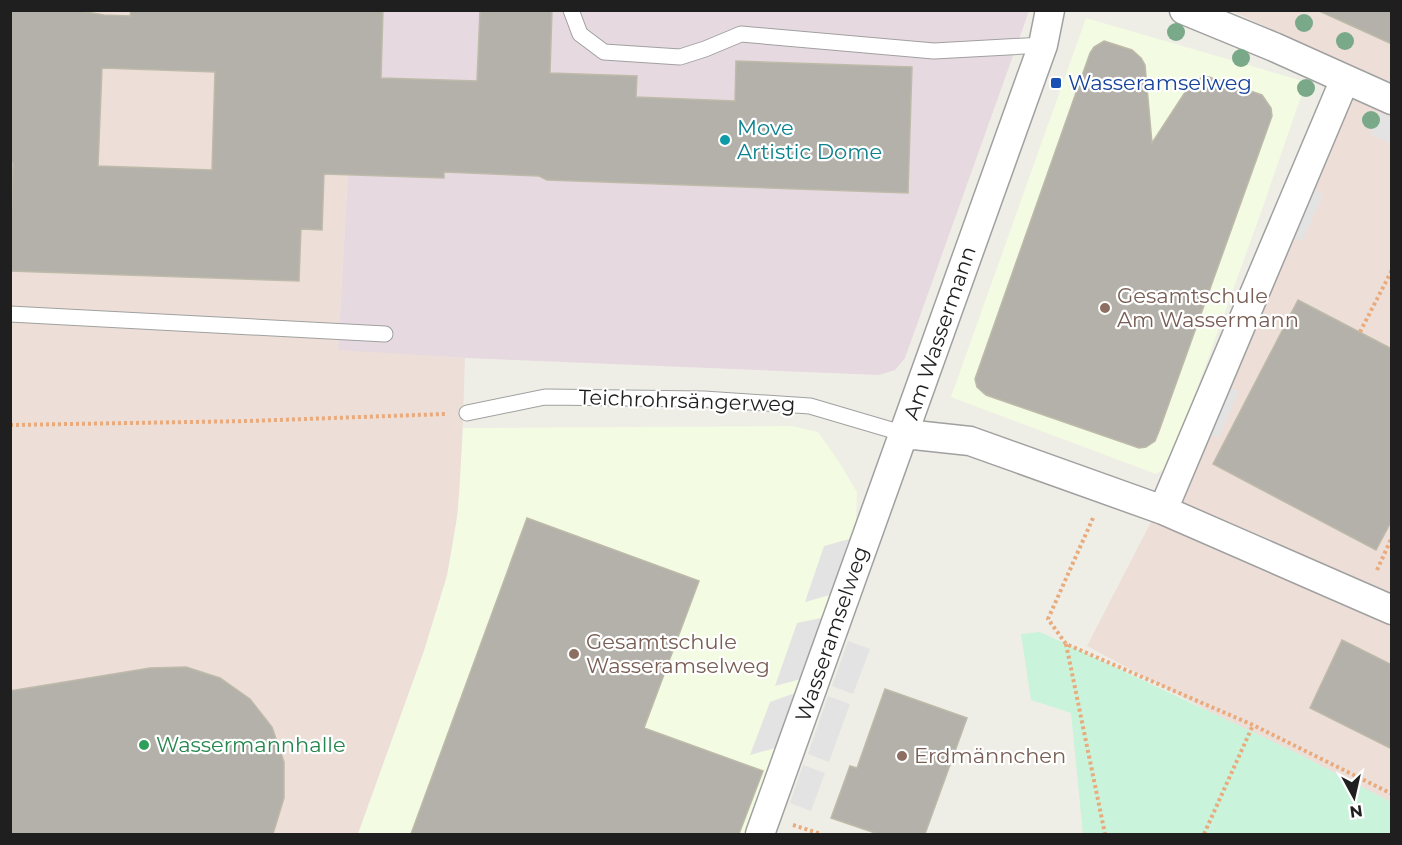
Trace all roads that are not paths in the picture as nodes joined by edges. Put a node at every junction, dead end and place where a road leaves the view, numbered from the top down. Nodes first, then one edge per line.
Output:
1 (572, 10) edge
2 (1050, 10) edge
3 (1184, 10) edge
4 (1043, 45) junction
5 (1346, 79) junction
6 (1392, 100) edge
7 (10, 314) edge
8 (385, 334) dead end
9 (467, 413) road end
10 (905, 434) junction
11 (1163, 510) junction
12 (1383, 600) edge
13 (760, 834) edge

1 - 4 lane
2 - 4 street, Am Wassermann
3 - 5 street
4 - 10 street, Am Wassermann
5 - 6 street
5 - 11 street
7 - 8 lane
9 - 10 lane, Teichrohrsängerweg
10 - 11 street, Am Wassermann
10 - 13 street, Wasseramselweg
11 - 12 street, Am Wassermann

